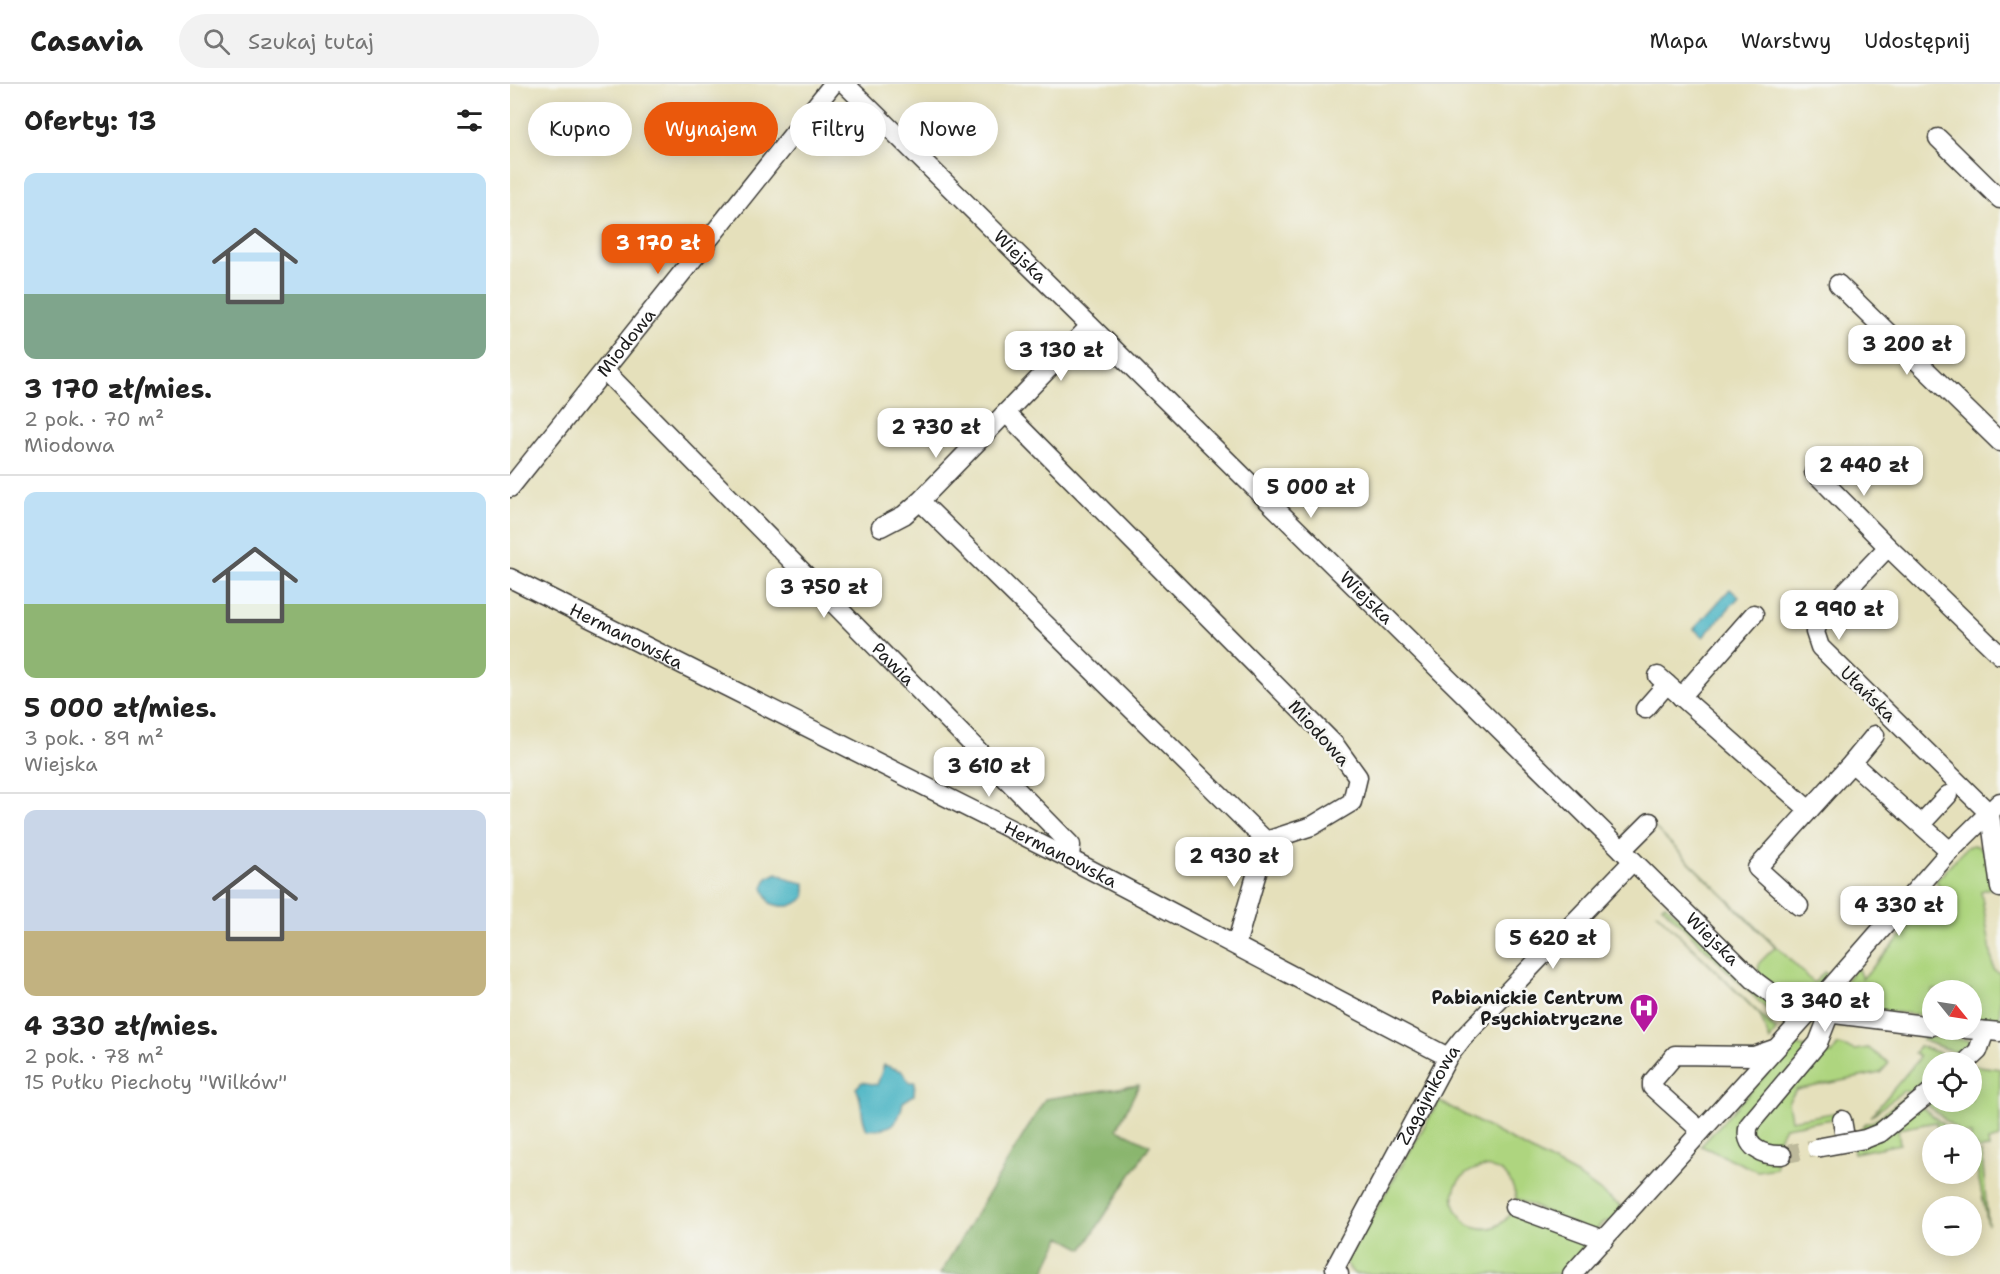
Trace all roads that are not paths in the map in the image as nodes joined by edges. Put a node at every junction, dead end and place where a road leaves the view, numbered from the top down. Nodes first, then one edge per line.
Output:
1 (833, 84) edge
2 (845, 84) edge
3 (1938, 138) dead end
4 (2000, 200) edge
5 (1839, 284) dead end
6 (1090, 326) junction
7 (605, 370) junction
8 (1006, 413) junction
9 (2000, 442) edge
10 (1814, 472) dead end
11 (510, 488) edge
12 (920, 501) junction
13 (881, 526) dead end
14 (1888, 547) junction
15 (510, 578) edge
16 (1754, 614) dead end
17 (2000, 655) edge
18 (1682, 697) junction
19 (1645, 709) dead end
20 (1875, 735) dead end
21 (1852, 763) junction
22 (1948, 795) dead end
23 (1995, 808) edge
24 (1809, 810) junction
25 (1650, 822) dead end
26 (1921, 824) junction
27 (1266, 841) junction
28 (1950, 851) junction
29 (1627, 856) junction
30 (1070, 859) junction
31 (2000, 888) edge
32 (1799, 906) dead end
33 (1236, 945) junction
34 (1810, 1011) junction
35 (1829, 1015) junction
36 (1922, 1025) edge
37 (1992, 1031) edge
38 (1776, 1048) junction
39 (1977, 1052) edge
40 (1448, 1057) junction
41 (1922, 1099) edge
42 (1701, 1131) junction
43 (1816, 1148) tunnel mouth
44 (1782, 1155) tunnel mouth
45 (1514, 1207) dead end
46 (1604, 1239) junction
47 (1340, 1274) edge
48 (1572, 1274) edge

1 - 7 street, Miodowa
2 - 6 street, Wiejska
3 - 4 street
5 - 9 street
6 - 8 street
6 - 29 street, Wiejska
7 - 11 street, Miodowa
7 - 30 street, Pawia
8 - 12 street
8 - 27 street, Miodowa
10 - 14 street
12 - 13 street
12 - 27 street
14 - 17 street
14 - 23 street, Ułańska
15 - 30 street, Hermanowska
16 - 18 street
18 - 19 street
18 - 24 street
20 - 21 street
21 - 24 street
21 - 26 street
22 - 26 street
23 - 28 street
23 - 31 street
24 - 32 street
25 - 29 street, Zagajnikowa
26 - 28 street
27 - 33 street
28 - 34 street
29 - 34 street, Wiejska
29 - 40 street, Zagajnikowa
30 - 33 street, Hermanowska
33 - 40 street, Hermanowska
34 - 35 street, Wiejska
34 - 38 street
35 - 36 street, Wiejska
35 - 44 street
37 - 39 street
38 - 42 street
38 - 42 street
40 - 47 street, Zagajnikowa
41 - 43 street, bridge
42 - 46 street
45 - 46 street
46 - 48 street

